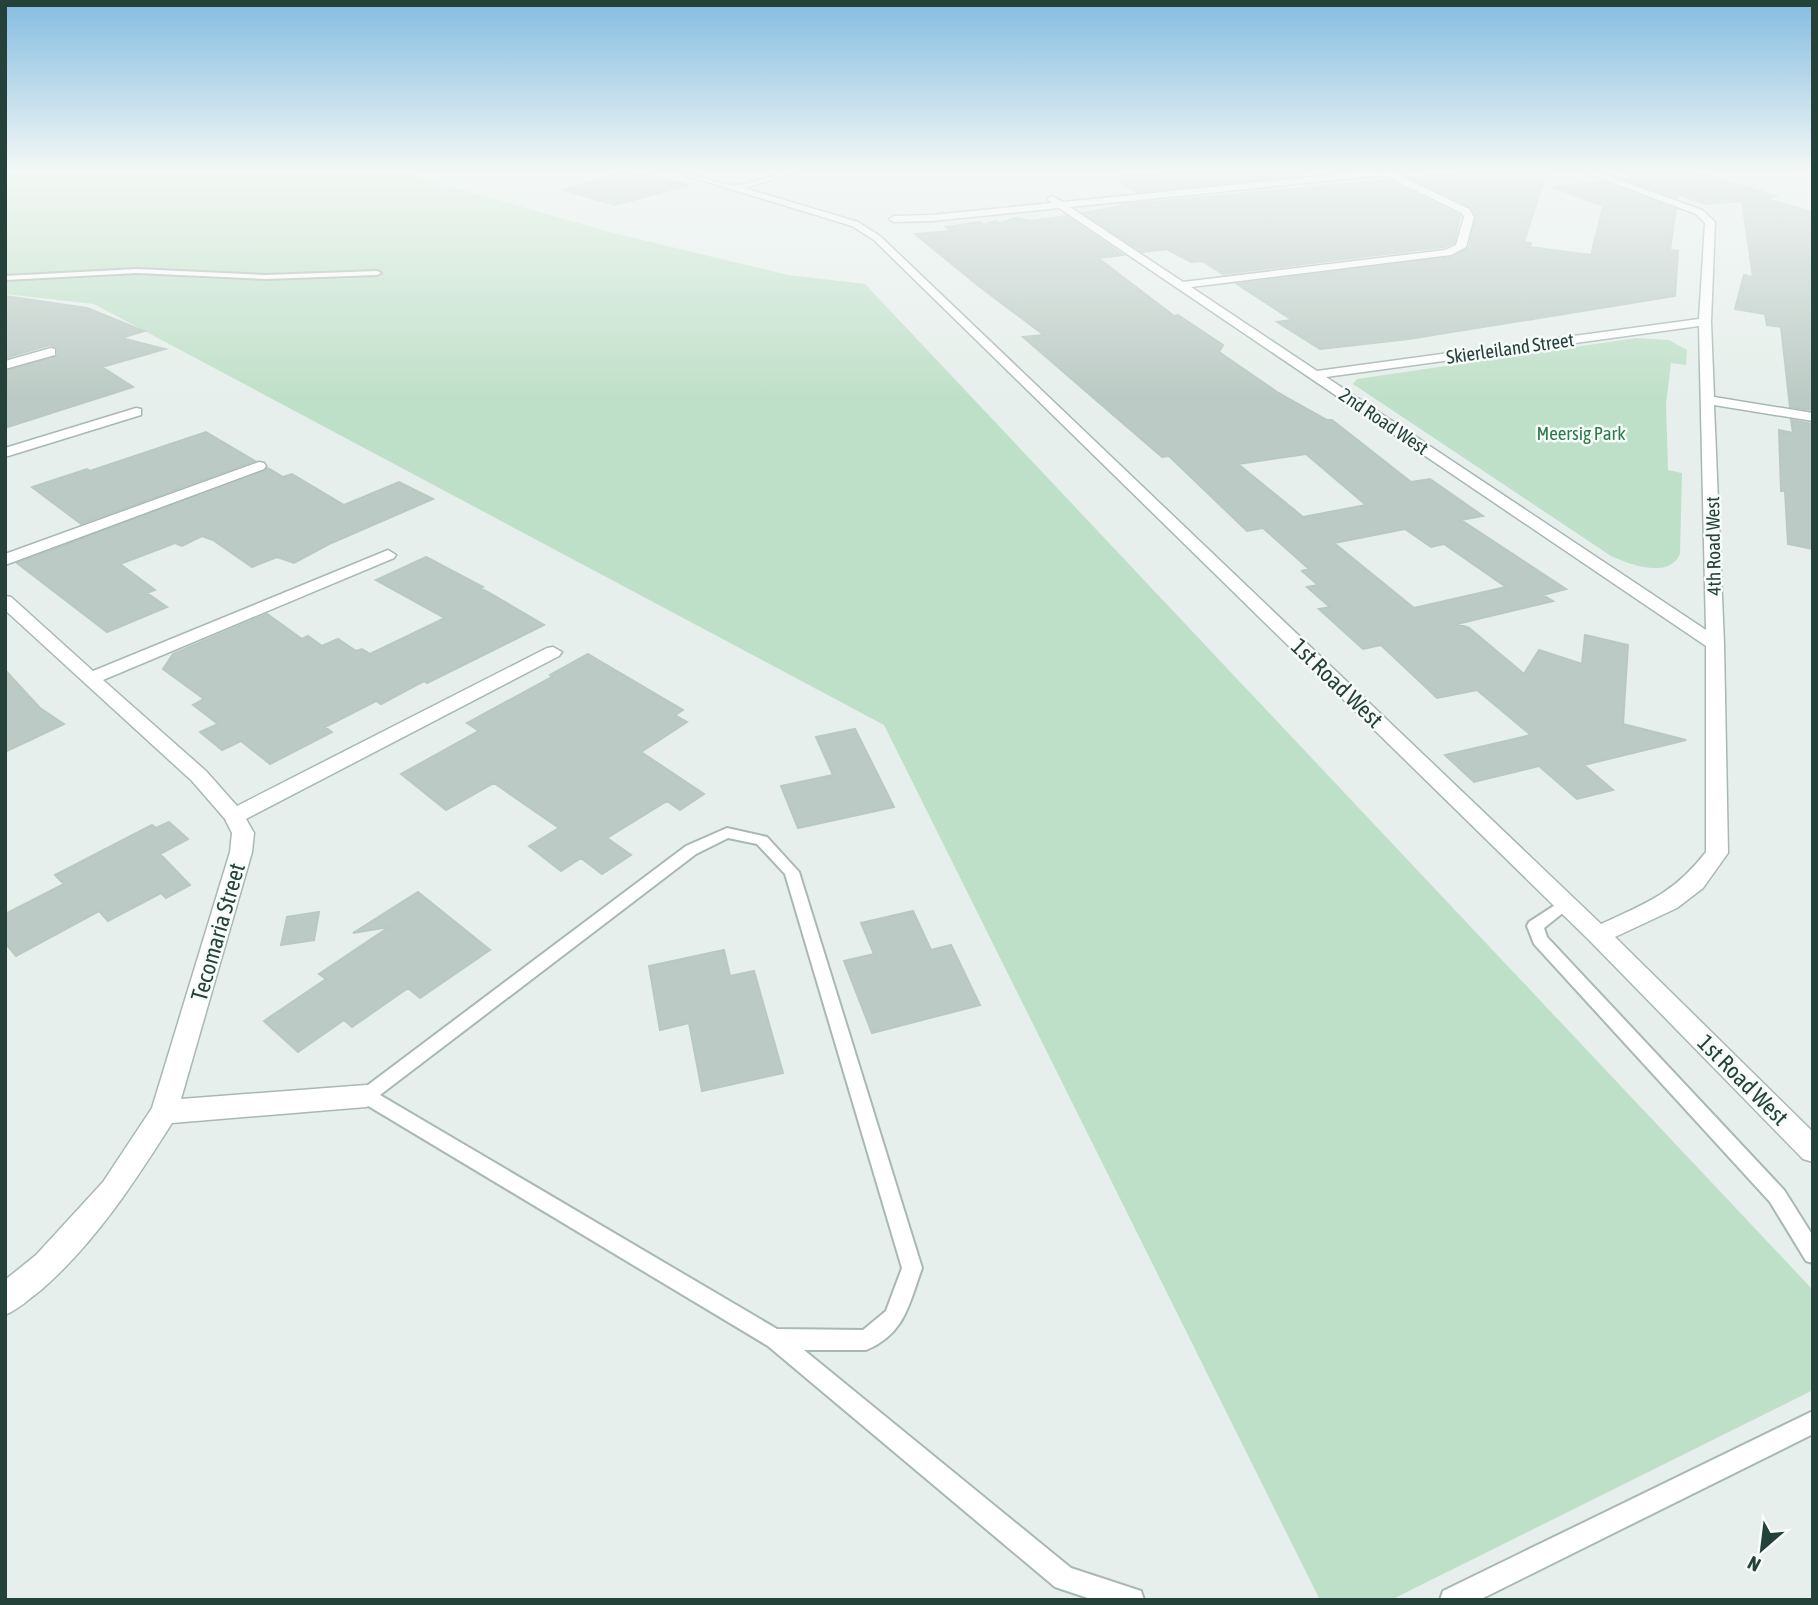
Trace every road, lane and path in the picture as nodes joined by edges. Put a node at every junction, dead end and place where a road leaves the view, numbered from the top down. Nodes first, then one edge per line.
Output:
1 (887, 248) edge
2 (1126, 248) edge
3 (1458, 248) edge
4 (1708, 248) edge
5 (377, 273) dead end
6 (5, 278) edge
7 (1183, 285) junction
8 (1705, 322) junction
9 (51, 352) dead end
10 (5, 365) edge
11 (1315, 375) junction
12 (1709, 400) junction
13 (136, 412) dead end
14 (1813, 417) edge
15 (5, 453) edge
16 (259, 466) dead end
17 (388, 555) dead end
18 (5, 560) edge
19 (5, 601) edge
20 (1715, 644) junction
21 (553, 652) dead end
22 (91, 678) junction
23 (234, 816) junction
24 (1566, 904) junction
25 (1598, 935) junction
26 (366, 1096) junction
27 (164, 1112) junction
28 (1813, 1150) edge
29 (1813, 1254) edge
30 (5, 1300) edge
31 (775, 1339) junction
32 (1813, 1422) edge
33 (1132, 1600) edge
34 (1452, 1600) edge

1 - 24 street, 1st Road West
2 - 7 street, 2nd Road West
3 - 7 street
4 - 8 street, 4th Road West
5 - 6 lane
7 - 11 street, 2nd Road West
8 - 11 street, Skierleiland Street
8 - 12 street, 4th Road West
9 - 10 street
11 - 20 street, 2nd Road West
12 - 14 street
12 - 20 street, 4th Road West
13 - 15 street
16 - 18 street
17 - 22 street
19 - 22 street, Tecomaria Street
20 - 25 street, 4th Road West
21 - 23 street
22 - 23 street, Tecomaria Street
23 - 27 street, Tecomaria Street
24 - 25 street, 1st Road West
24 - 29 lane
25 - 28 street, 1st Road West
26 - 27 street
26 - 31 lane
26 - 31 lane
27 - 30 street, Tecomaria Street
31 - 33 lane
32 - 34 lane

